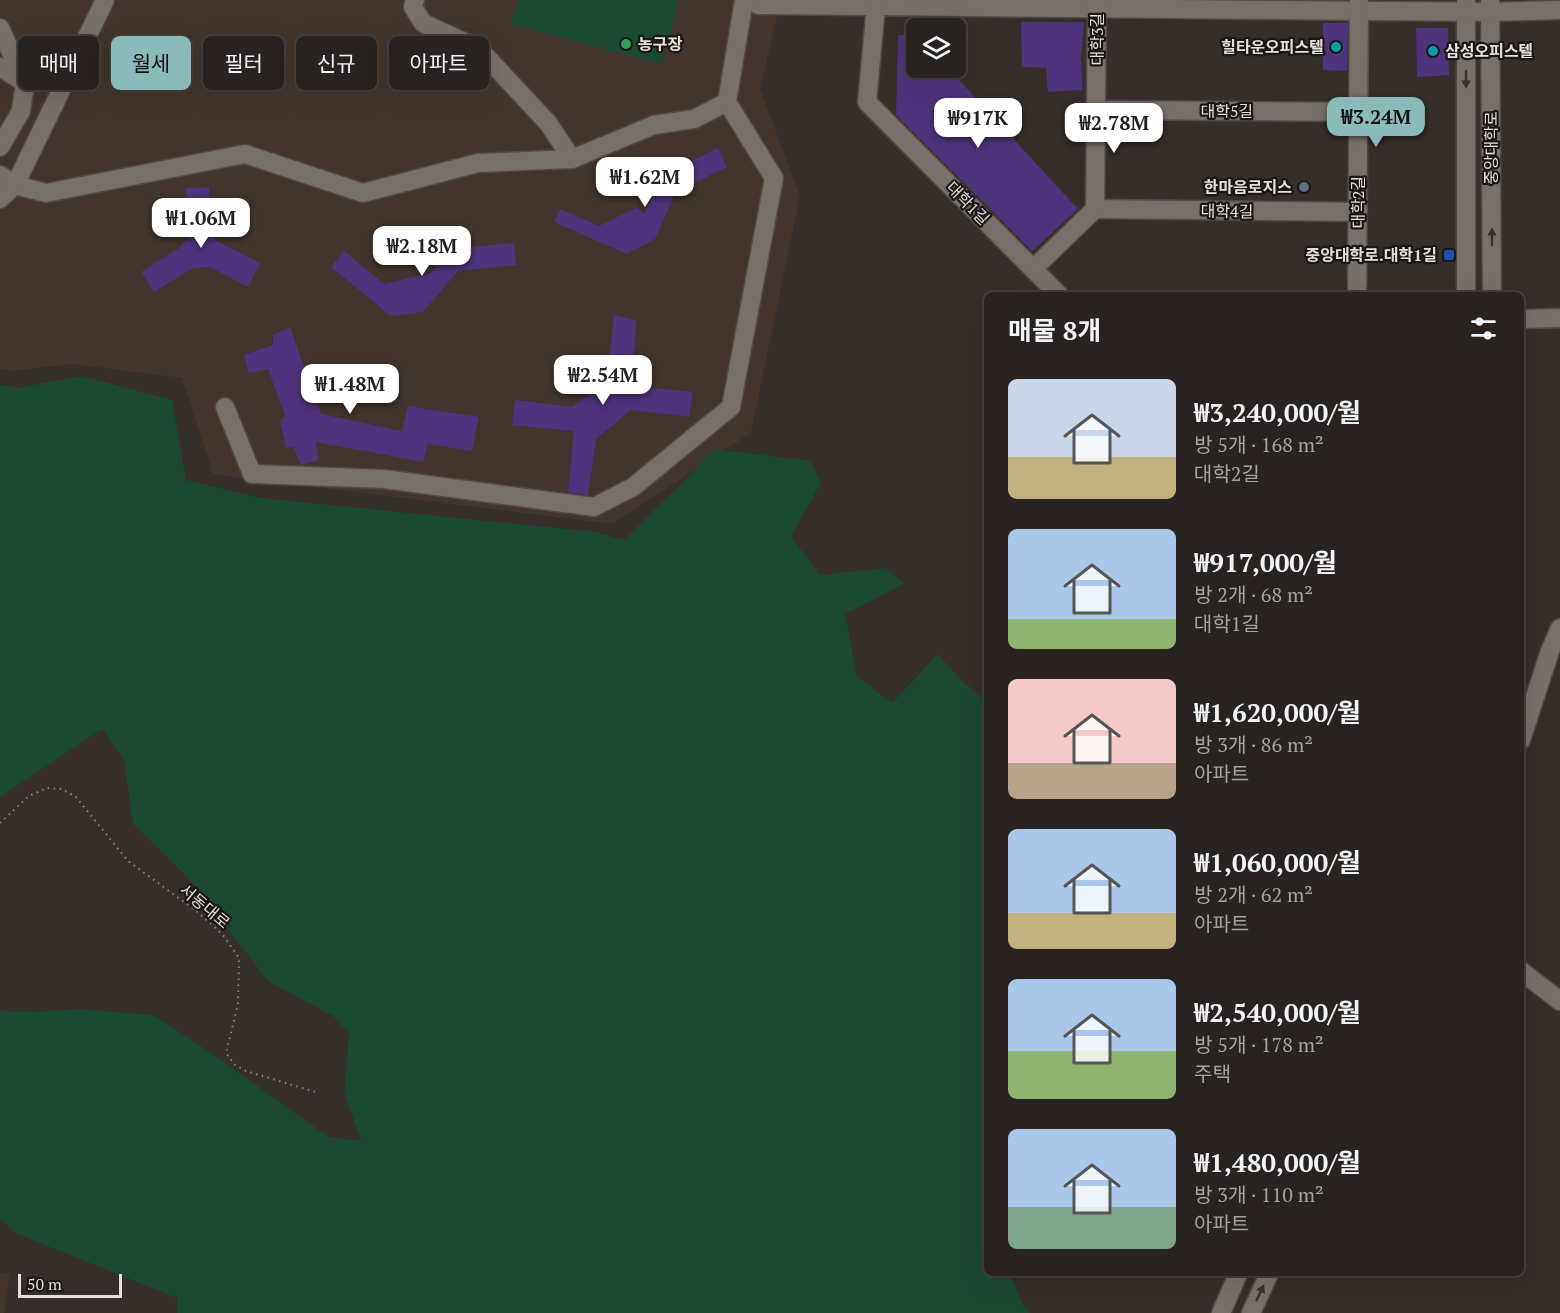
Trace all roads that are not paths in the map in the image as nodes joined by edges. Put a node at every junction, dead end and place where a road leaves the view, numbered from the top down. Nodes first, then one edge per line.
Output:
1 (105, 0) edge
2 (415, 0) edge
3 (751, 3) edge
4 (1097, 4) edge
5 (1359, 5) edge
6 (876, 6) junction
7 (1465, 6) edge
8 (1490, 6) edge
9 (1560, 10) edge
10 (0, 28) edge
11 (0, 67) edge
12 (18, 68) edge
13 (18, 79) edge
14 (24, 90) edge
15 (726, 102) junction
16 (1096, 110) junction
17 (1358, 112) junction
18 (0, 147) edge
19 (572, 159) junction
20 (8, 180) edge
21 (0, 200) edge
22 (1095, 209) junction
23 (1358, 212) junction
24 (1034, 268) junction
25 (1056, 292) edge
26 (1357, 292) edge
27 (1466, 292) edge
28 (1492, 292) edge
29 (1560, 318) edge
30 (1524, 319) edge
31 (225, 407) dead end
32 (1560, 628) edge
33 (1524, 731) edge
34 (1524, 973) edge
35 (1560, 1001) edge
36 (1237, 1276) edge
37 (1268, 1276) edge
38 (1221, 1313) edge
39 (1251, 1313) edge

1 - 20 street
2 - 19 street
3 - 6 street
3 - 15 street
4 - 5 street
4 - 6 street
4 - 16 street, 대학3길
5 - 7 street
5 - 17 street, 대학2길
6 - 24 street, 대학1길
7 - 8 street
7 -> 27 street, 중앙대학로
8 - 9 street
28 -> 8 street, 중앙대학로
10 - 12 street
11 - 13 street
14 - 18 street
15 - 19 street
15 - 31 street
16 - 17 street, 대학5길
16 - 22 street, 대학3길
17 - 23 street, 대학2길
19 - 20 street
20 - 21 street
22 - 23 street, 대학4길
22 - 24 street
23 - 26 street, 대학2길
24 - 25 street, 대학1길
29 - 30 street
32 - 33 street
34 - 35 street
36 - 38 street
39 -> 37 street

